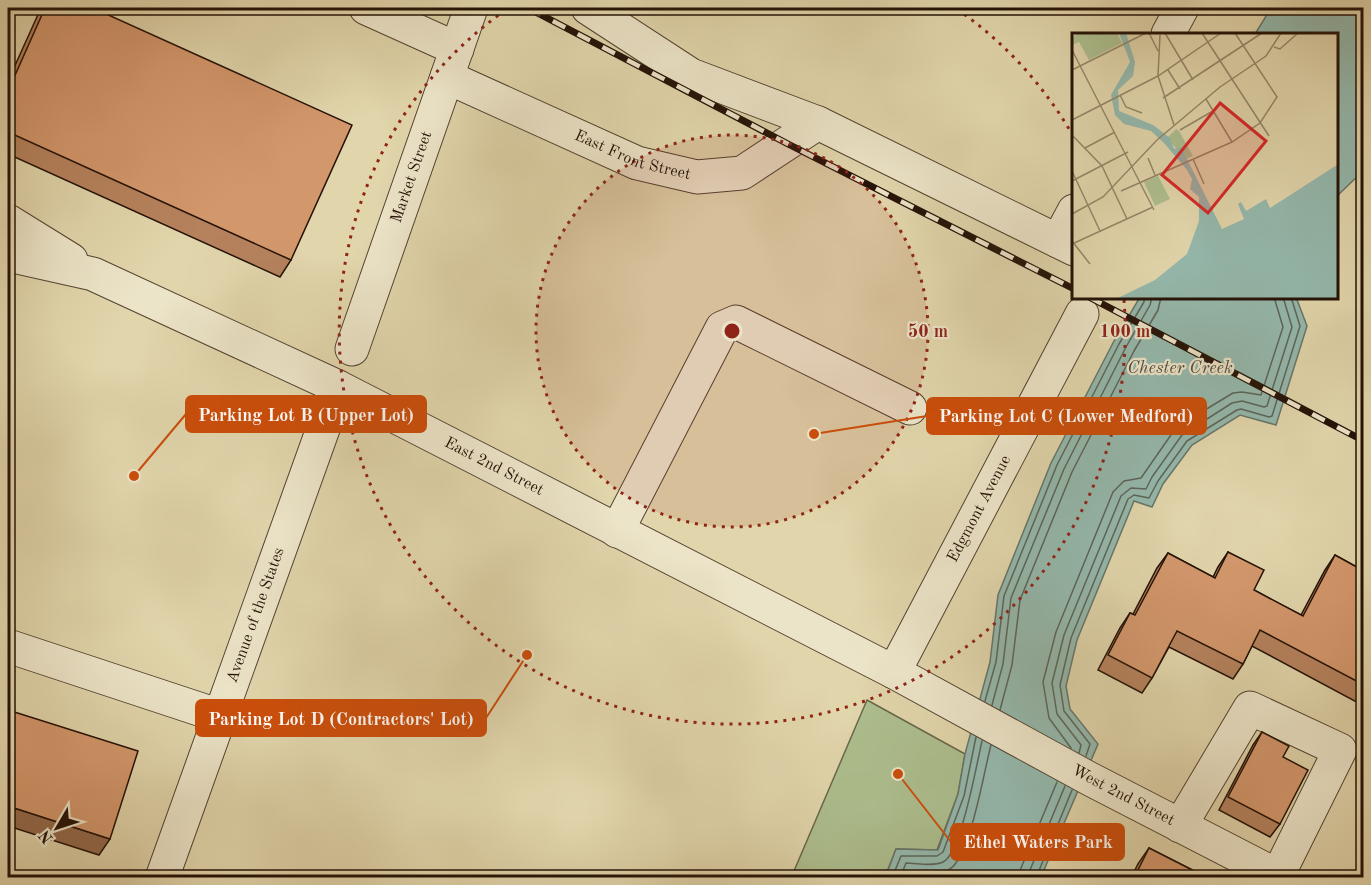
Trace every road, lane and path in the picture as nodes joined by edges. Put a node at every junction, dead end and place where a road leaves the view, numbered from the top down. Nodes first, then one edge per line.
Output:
1 (366, 8) edge
2 (471, 8) edge
3 (588, 8) edge
4 (1182, 8) edge
5 (1169, 33) edge
6 (452, 63) junction
7 (818, 123) junction
8 (1072, 220) edge
9 (8, 221) edge
10 (1066, 245) edge
11 (8, 255) edge
12 (93, 274) junction
13 (1082, 314) dead end
14 (352, 349) dead end
15 (338, 387) junction
16 (910, 408) dead end
17 (617, 531) junction
18 (8, 646) edge
19 (894, 672) junction
20 (966, 712) joint
21 (220, 716) junction
22 (1180, 826) junction
23 (1280, 876) edge
24 (162, 878) edge

1 - 6 street, East Front Street
2 - 6 street, Market Street
3 - 7 street
4 - 5 street
6 - 7 street, East Front Street
6 - 14 street, Market Street
7 - 10 street
8 - 10 street
9 - 12 street
11 - 12 street, East 2nd Street
12 - 15 street, East 2nd Street
13 - 19 street, Edgmont Avenue
15 - 17 street, East 2nd Street
15 - 21 street, Avenue of the States
16 - 17 street
17 - 19 street, East 2nd Street
18 - 21 street
19 - 20 street, East 2nd Street
20 - 22 street, West 2nd Street
21 - 24 street, Avenue of the States
22 - 23 street, West 2nd Street
22 - 23 street

